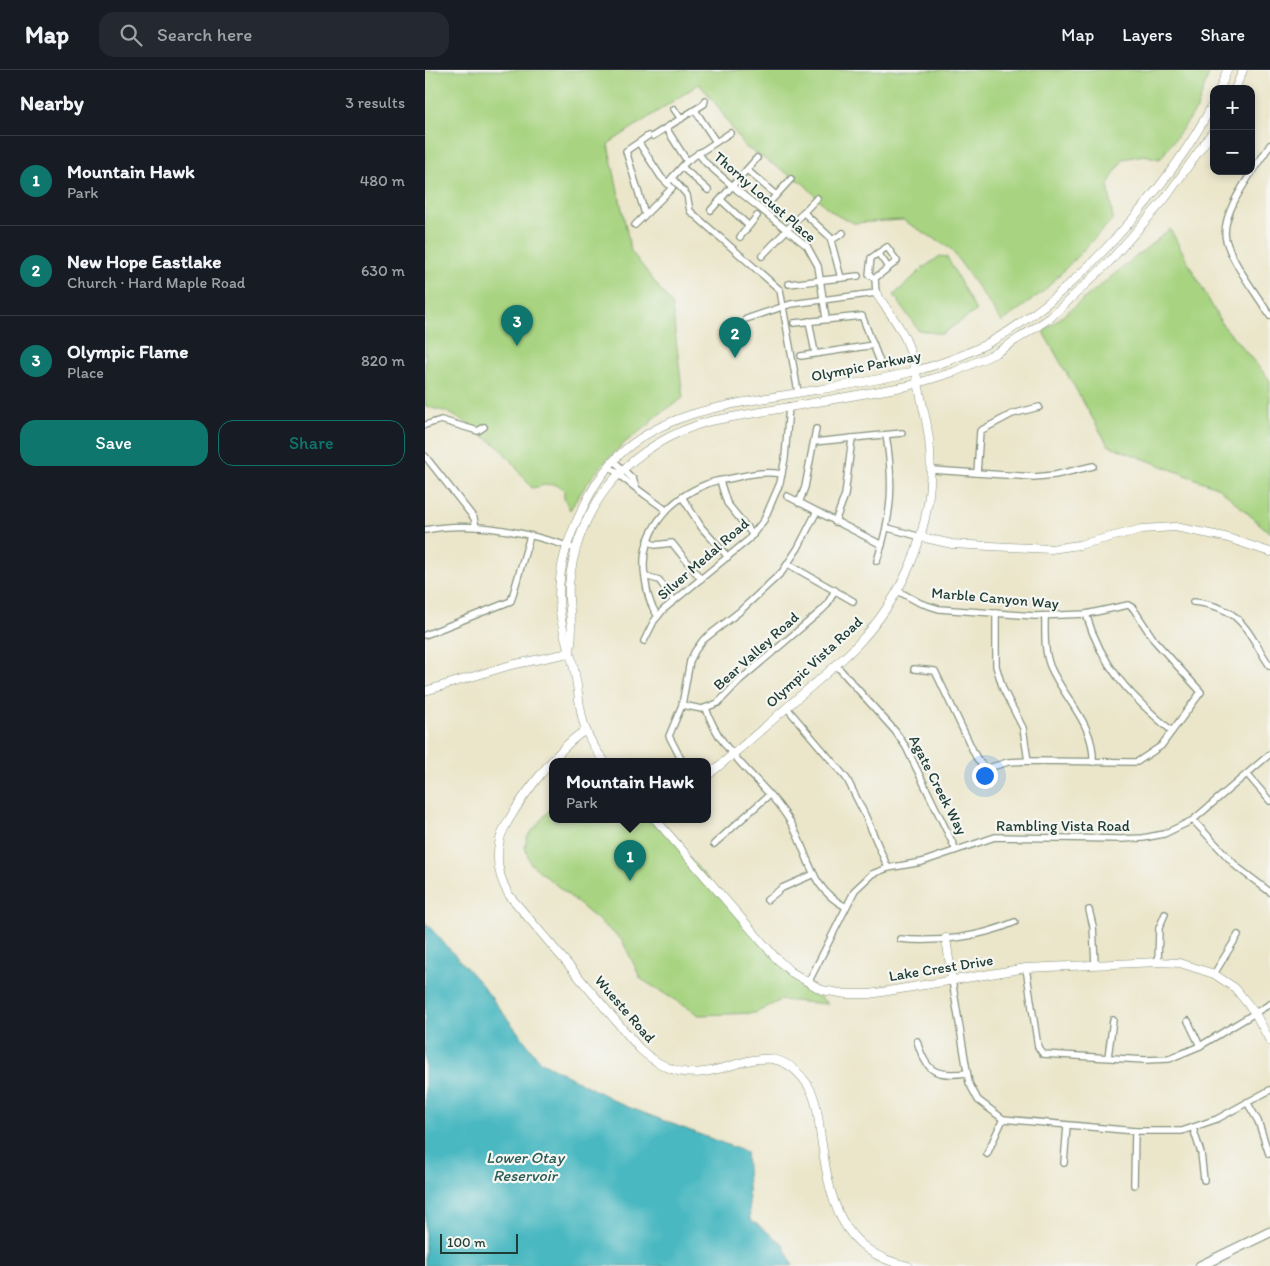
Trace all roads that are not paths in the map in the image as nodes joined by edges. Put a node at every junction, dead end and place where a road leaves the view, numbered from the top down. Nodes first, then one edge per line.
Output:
1 (1227, 70) edge
2 (1243, 70) edge
3 (1221, 85) edge
4 (1237, 85) edge
5 (705, 100) dead end
6 (1210, 108) edge
7 (675, 109) dead end
8 (695, 110) junction
9 (681, 119) junction
10 (666, 128) junction
11 (730, 132) dead end
12 (1210, 136) edge
13 (716, 142) junction
14 (639, 143) junction
15 (1270, 145) edge
16 (698, 153) junction
17 (757, 158) dead end
18 (687, 161) junction
19 (682, 167) junction
20 (747, 170) junction
21 (791, 178) dead end
22 (669, 180) junction
23 (734, 185) junction
24 (708, 190) dead end
25 (776, 195) junction
26 (817, 198) dead end
27 (721, 200) junction
28 (769, 203) dead end
29 (711, 210) dead end
30 (803, 212) junction
31 (645, 214) junction
32 (757, 216) dead end
33 (635, 225) dead end
34 (749, 226) junction
35 (787, 229) junction
36 (843, 233) dead end
37 (740, 237) dead end
38 (832, 240) junction
39 (878, 253) junction
40 (762, 256) dead end
41 (888, 267) junction
42 (858, 276) dead end
43 (841, 278) junction
44 (875, 278) junction
45 (821, 280) junction
46 (789, 284) dead end
47 (877, 293) junction
48 (823, 300) junction
49 (784, 307) junction
50 (1268, 308) edge
51 (1270, 316) edge
52 (826, 318) junction
53 (746, 319) dead end
54 (809, 321) junction
55 (794, 323) dead end
56 (874, 345) junction
57 (815, 353) junction
58 (801, 356) dead end
59 (880, 362) dead end
60 (915, 372) junction
61 (919, 384) junction
62 (798, 392) junction
63 (789, 406) junction
64 (1039, 407) dead end
65 (425, 425) edge
66 (484, 427) dead end
67 (816, 429) dead end
68 (902, 433) dead end
69 (886, 435) junction
70 (852, 438) junction
71 (814, 442) junction
72 (425, 456) edge
73 (611, 464) junction
74 (1093, 466) dead end
75 (931, 470) junction
76 (620, 472) junction
77 (977, 473) junction
78 (782, 474) junction
79 (720, 481) junction
80 (787, 496) dead end
81 (682, 497) junction
82 (799, 503) junction
83 (666, 510) junction
84 (816, 512) junction
85 (835, 522) junction
86 (476, 527) junction
87 (887, 528) junction
88 (425, 530) edge
89 (753, 535) junction
90 (530, 536) junction
91 (921, 537) junction
92 (647, 541) junction
93 (882, 545) junction
94 (567, 546) junction
95 (576, 549) junction
96 (1270, 552) edge
97 (728, 557) junction
98 (877, 561) dead end
99 (788, 564) junction
100 (645, 576) junction
101 (701, 579) junction
102 (835, 590) junction
103 (898, 591) junction
104 (675, 601) junction
105 (853, 601) dead end
106 (1193, 602) dead end
107 (996, 613) junction
108 (1086, 614) junction
109 (658, 616) junction
110 (1045, 616) junction
111 (425, 635) edge
112 (644, 641) dead end
113 (569, 653) junction
114 (837, 665) junction
115 (1270, 666) edge
116 (914, 669) dead end
117 (425, 691) edge
118 (682, 705) junction
119 (706, 708) junction
120 (787, 708) junction
121 (585, 731) junction
122 (1172, 731) junction
123 (733, 754) junction
124 (1270, 754) edge
125 (556, 758) edge
126 (602, 758) edge
127 (680, 758) edge
128 (1028, 761) junction
129 (1093, 762) junction
130 (549, 766) edge
131 (711, 773) edge
132 (1247, 774) junction
133 (769, 795) junction
134 (1270, 801) edge
135 (1193, 820) junction
136 (659, 823) edge
137 (714, 844) dead end
138 (956, 850) junction
139 (888, 868) junction
140 (814, 874) junction
141 (1270, 892) edge
142 (767, 900) dead end
143 (846, 907) junction
144 (1089, 910) dead end
145 (1165, 914) dead end
146 (1015, 922) dead end
147 (1238, 934) dead end
148 (946, 938) junction
149 (900, 939) dead end
150 (1158, 962) junction
151 (1095, 964) junction
152 (1026, 968) junction
153 (1214, 974) junction
154 (952, 980) junction
155 (808, 983) junction
156 (1270, 1004) edge
157 (1255, 1013) junction
158 (1113, 1020) dead end
159 (1188, 1021) dead end
160 (917, 1041) dead end
161 (1270, 1041) edge
162 (1200, 1046) junction
163 (1108, 1057) junction
164 (967, 1073) junction
165 (1270, 1090) edge
166 (1247, 1102) junction
167 (1003, 1119) junction
168 (1067, 1126) junction
169 (1193, 1128) junction
170 (1135, 1131) junction
171 (987, 1154) dead end
172 (1269, 1154) dead end
173 (1064, 1162) dead end
174 (1204, 1180) dead end
175 (1134, 1186) dead end
176 (1270, 1232) edge
177 (908, 1266) edge
178 (1201, 1266) edge

1 - 3 main road
2 - 4 main road
5 - 8 street
6 - 60 main road, Olympic Parkway
7 - 9 street
8 - 9 street
8 - 13 street
9 - 10 street
10 - 14 street
10 - 18 street
11 - 13 street
12 - 61 main road, Olympic Parkway
13 - 16 street
14 - 22 street
14 - 31 street
15 - 50 street
16 - 18 street
16 - 23 street, Thorny Locust Place
17 - 20 street
18 - 19 street
19 - 22 street
19 - 24 street
20 - 23 street
20 - 25 street
21 - 25 street
22 - 31 street
22 - 49 street
23 - 27 street
23 - 35 street, Thorny Locust Place
25 - 28 street
26 - 30 street
27 - 29 street
27 - 34 street
30 - 35 street
30 - 38 street
31 - 33 street
32 - 34 street
34 - 37 street
35 - 40 street
35 - 45 street, Thorny Locust Place
36 - 38 street
38 - 43 street
39 - 41 street
39 - 41 street
39 - 44 street
41 - 44 street
42 - 43 street
43 - 45 street
44 - 47 street
45 - 46 street
45 - 48 street, Thorny Locust Place
47 - 48 street
47 - 60 main road, Olympic Vista Road
48 - 49 street
48 - 52 street, Thorny Locust Place
49 - 53 street
49 - 62 street
50 - 51 street
52 - 54 street
52 - 56 street
54 - 55 street
54 - 57 street
56 - 57 street
56 - 59 street
57 - 58 street
60 - 61 main road, Olympic Vista Road
60 - 62 main road, Olympic Parkway
61 - 63 main road, Olympic Parkway
61 - 75 main road, Olympic Vista Road
62 - 73 main road, Olympic Parkway
63 - 76 main road, Olympic Parkway
63 - 78 street, Silver Medal Road
64 - 77 street
65 - 66 street
67 - 71 street
68 - 69 street
69 - 70 street
69 - 87 street
70 - 71 street
70 - 85 street
71 - 82 street
72 - 86 street
73 - 76 street
73 - 94 main road
74 - 77 street
75 - 77 street
75 - 91 main road, Olympic Vista Road
76 - 83 street
76 - 95 main road
78 - 79 street
78 - 89 street, Silver Medal Road
79 - 81 street
79 - 89 street
80 - 82 street
81 - 83 street
81 - 97 street
82 - 84 street
83 - 92 street
84 - 85 street
84 - 99 street
85 - 93 street
86 - 88 street
86 - 90 street
87 - 91 street
87 - 93 street
89 - 97 street, Silver Medal Road
90 - 94 street
90 - 111 street
91 - 96 main road
91 - 103 main road, Olympic Vista Road
92 - 100 street
92 - 101 street
93 - 98 street
94 - 95 street
94 - 113 main road
95 - 113 main road
97 - 101 street, Silver Medal Road
99 - 102 street
99 - 118 street
100 - 104 street
100 - 109 street
101 - 104 street, Silver Medal Road
102 - 105 street
102 - 119 street, Bear Valley Road
103 - 107 street, Marble Canyon Way
103 - 114 main road, Olympic Vista Road
104 - 109 street, Silver Medal Road
106 - 115 street
107 - 110 street, Marble Canyon Way
107 - 128 street
108 - 110 street, Marble Canyon Way
108 - 122 street
108 - 122 street, Marble Canyon Way
109 - 112 street, Silver Medal Road
110 - 129 street
113 - 117 main road
113 - 121 main road
114 - 120 main road, Olympic Vista Road
114 - 138 street, Agate Creek Way
116 - 128 street
118 - 119 street, Bear Valley Road
118 - 127 street
119 - 123 street
120 - 123 main road, Olympic Vista Road
120 - 139 street
121 - 125 main road, Wueste Road
121 - 126 main road
122 - 129 street
123 - 131 main road, Olympic Vista Road
123 - 133 street
124 - 132 street, Rambling Vista Road
128 - 129 street
130 - 177 main road, Wueste Road
132 - 134 street
132 - 135 street, Rambling Vista Road
133 - 137 street
133 - 140 street
135 - 138 street, Rambling Vista Road
135 - 141 street
136 - 155 main road, Lake Crest Drive
138 - 139 street, Rambling Vista Road
139 - 143 street, Rambling Vista Road
140 - 142 street
140 - 143 street
143 - 155 street, Rambling Vista Road
144 - 151 street
145 - 150 street
146 - 148 street
147 - 153 street
148 - 149 street
148 - 154 main road
150 - 151 main road, Lake Crest Drive
150 - 153 main road, Lake Crest Drive
151 - 152 main road, Lake Crest Drive
152 - 154 main road, Lake Crest Drive
152 - 163 street
153 - 157 main road, Lake Crest Drive
154 - 155 main road, Lake Crest Drive
154 - 164 street
156 - 157 street
157 - 161 main road, Lake Crest Drive
157 - 162 street
158 - 163 street
159 - 162 street
160 - 164 street
162 - 163 street
164 - 167 street
165 - 166 street
166 - 169 street
166 - 172 street
167 - 168 street
167 - 171 street
168 - 170 street
168 - 173 street
169 - 170 street
169 - 174 street
170 - 175 street
176 - 178 main road

